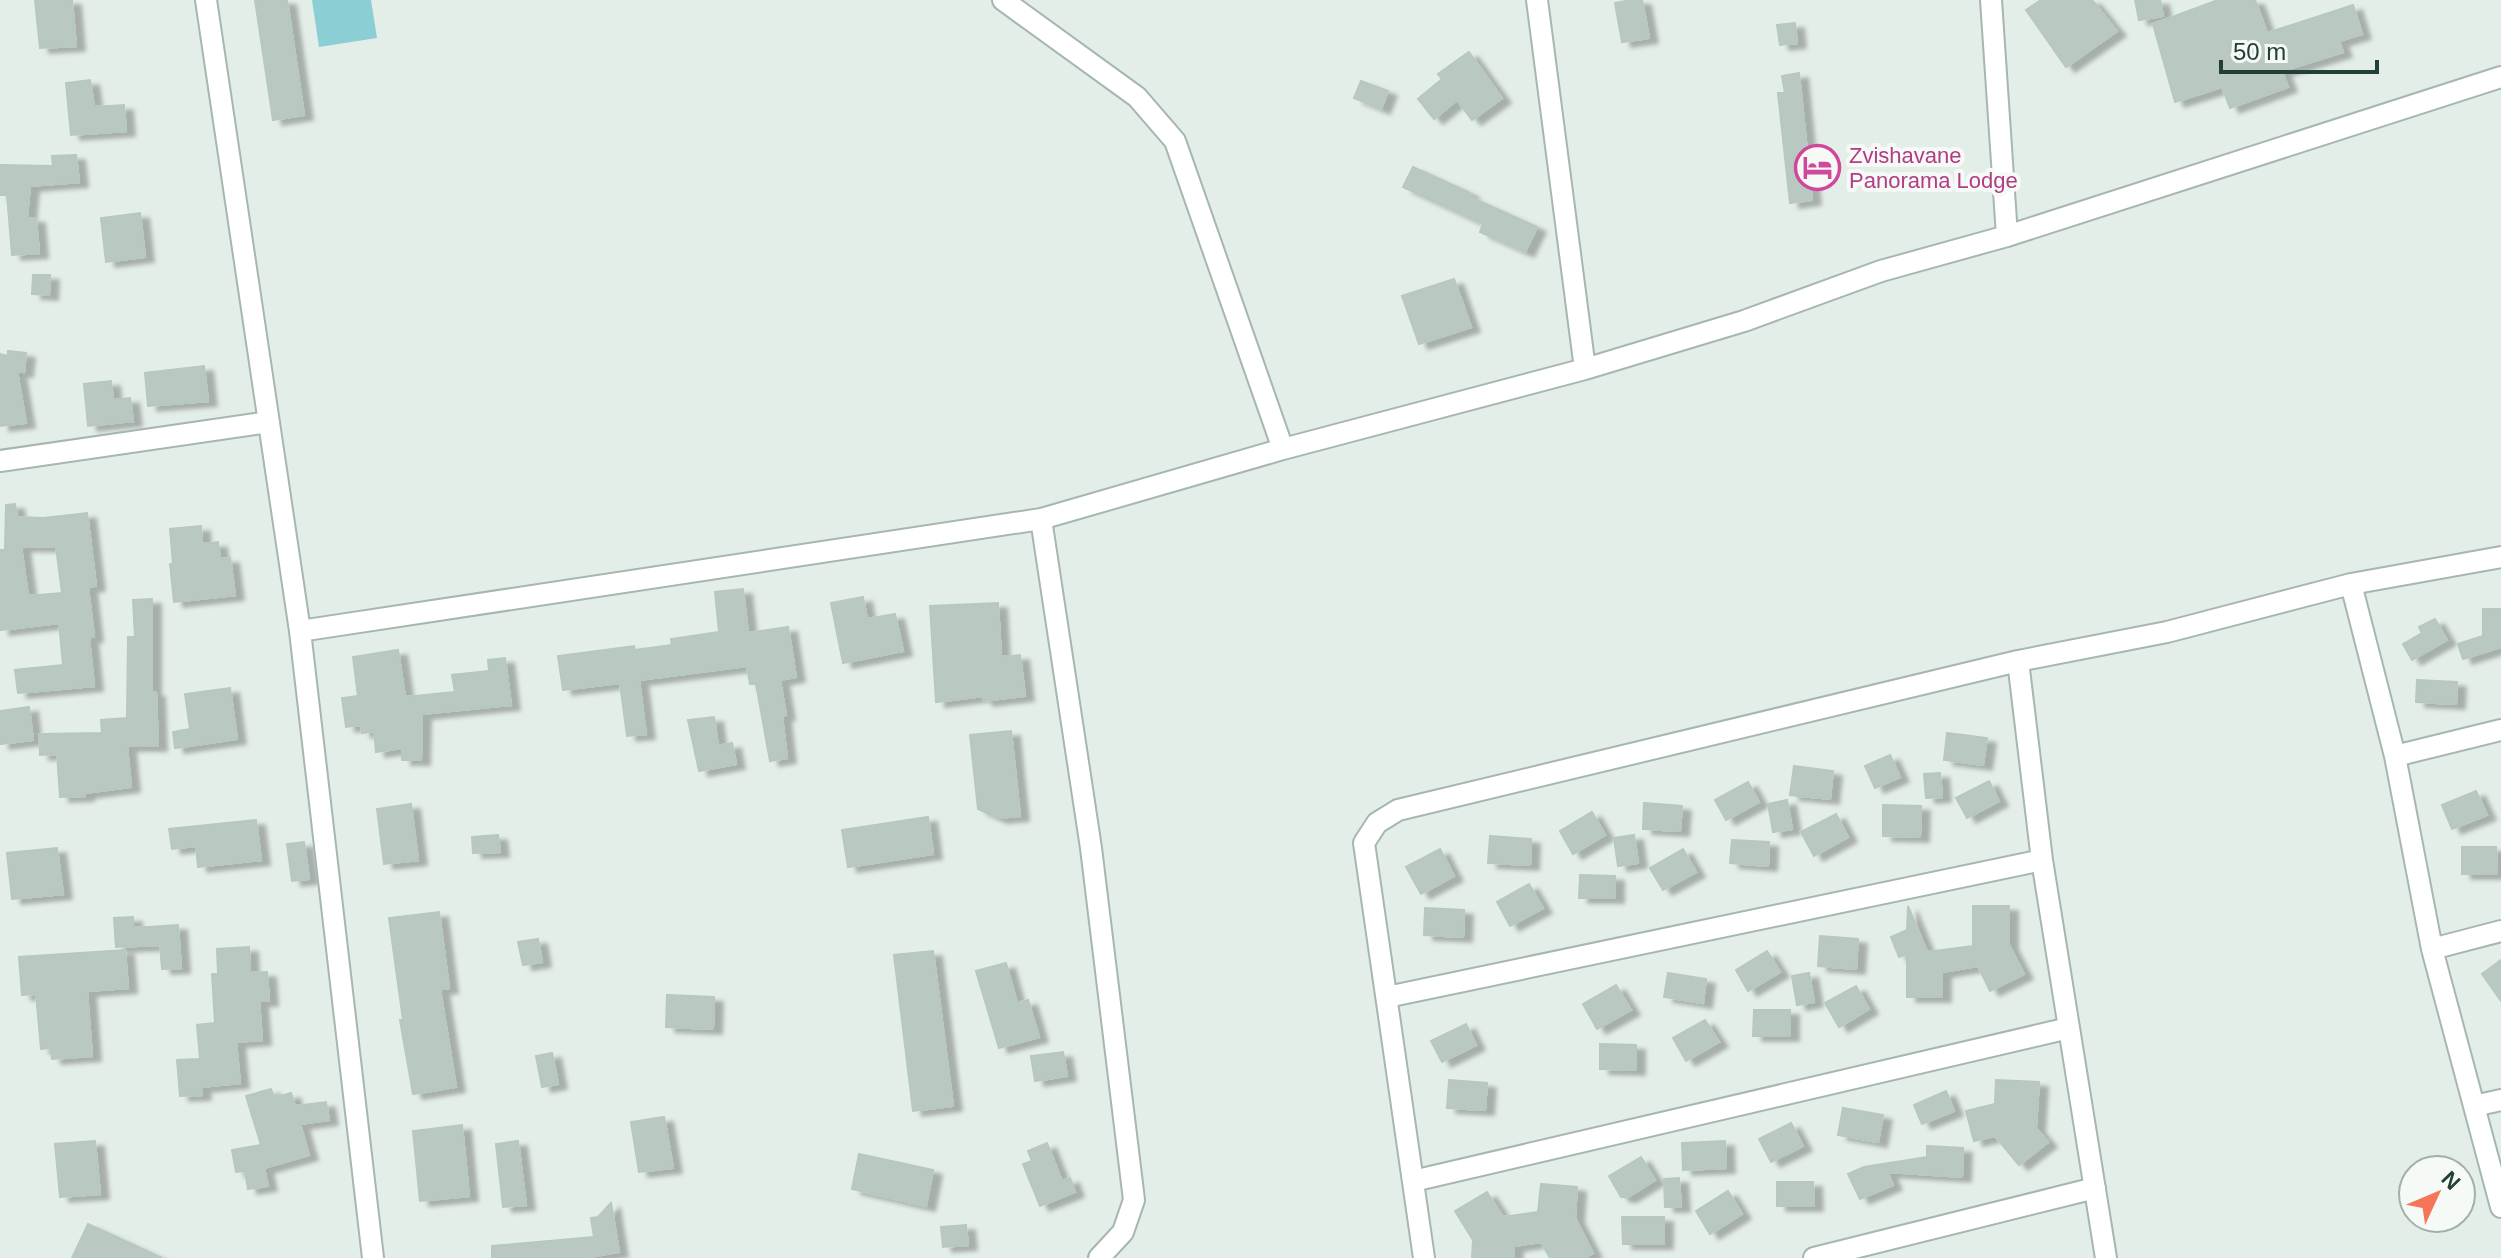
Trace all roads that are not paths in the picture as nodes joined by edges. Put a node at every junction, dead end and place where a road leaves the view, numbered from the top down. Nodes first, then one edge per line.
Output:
1 (206, 0) edge
2 (1003, 0) edge
3 (1537, 0) edge
4 (1991, 0) edge
5 (2501, 77) edge
6 (2007, 236) junction
7 (1585, 369) junction
8 (269, 422) junction
9 (1283, 449) junction
10 (0, 461) edge
11 (1041, 519) junction
12 (2501, 557) edge
13 (2351, 584) junction
14 (300, 631) junction
15 (2018, 661) junction
16 (2501, 730) edge
17 (2395, 756) junction
18 (2042, 860) junction
19 (2501, 931) edge
20 (2432, 949) junction
21 (1387, 997) junction
22 (2069, 1028) junction
23 (2501, 1100) edge
24 (2474, 1106) junction
25 (1413, 1181) junction
26 (2095, 1188) junction
27 (2501, 1207) edge
28 (373, 1258) edge
29 (1099, 1258) edge
30 (1424, 1258) edge
31 (1814, 1258) edge
32 (2106, 1258) edge

1 - 8 street
2 - 9 street
3 - 7 street
4 - 6 street
5 - 6 street
6 - 7 street
7 - 9 street
8 - 10 street
8 - 14 street
9 - 11 street
11 - 14 street
11 - 29 street
12 - 13 street
13 - 15 street
13 - 17 street
14 - 28 street
15 - 18 street
15 - 21 street
16 - 17 street
17 - 20 street
18 - 21 street
18 - 22 street
19 - 20 street
20 - 24 street
21 - 25 street
22 - 25 street
22 - 26 street
23 - 24 street
24 - 27 street
25 - 30 street
26 - 31 street
26 - 32 street

